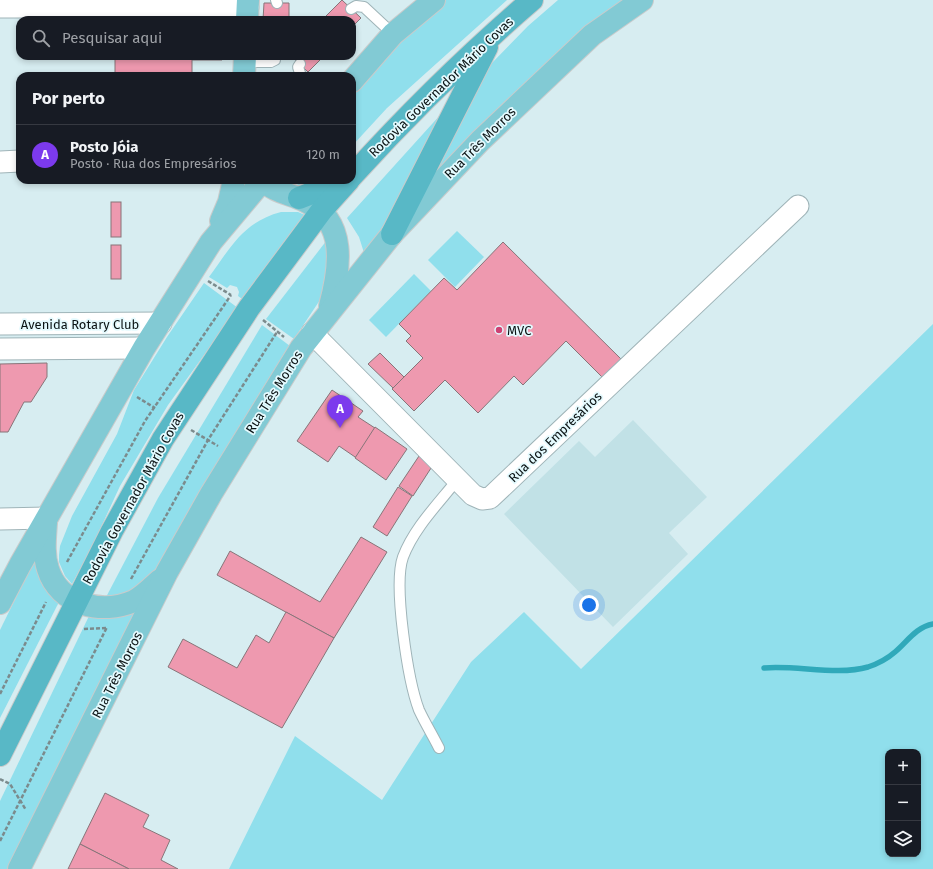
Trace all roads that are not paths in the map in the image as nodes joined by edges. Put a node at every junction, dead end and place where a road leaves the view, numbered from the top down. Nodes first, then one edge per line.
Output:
1 (434, 0) edge
2 (532, 0) edge
3 (642, 0) edge
4 (0, 7) edge
5 (247, 9) edge
6 (351, 9) dead end
7 (495, 32) junction
8 (394, 34) junction
9 (275, 60) edge
10 (300, 64) dead end
11 (245, 65) edge
12 (300, 72) edge
13 (356, 77) edge
14 (387, 137) junction
15 (16, 161) edge
16 (0, 162) edge
17 (356, 163) edge
18 (356, 172) edge
19 (233, 184) edge
20 (259, 184) edge
21 (267, 184) edge
22 (329, 184) edge
23 (345, 184) edge
24 (299, 198) junction
25 (798, 206) dead end
26 (322, 210) junction
27 (236, 212) junction
28 (392, 234) junction
29 (212, 242) junction
30 (329, 313) junction
31 (161, 323) junction
32 (0, 324) edge
33 (312, 333) junction
34 (144, 348) junction
35 (0, 349) edge
36 (457, 480) junction
37 (47, 518) junction
38 (0, 519) edge
39 (167, 572) junction
40 (77, 602) junction
41 (0, 604) edge
42 (439, 748) dead end
43 (0, 755) edge
44 (19, 869) edge

1 - 8 main road
2 - 7 highway, Rodovia Governador Mário Covas
3 - 28 main road, Rua Três Morros
4 - 5 street
6 - 8 lane
7 - 14 highway, Rodovia Governador Mário Covas
7 - 28 highway
8 - 13 main road
9 - 11 lane
10 - 12 lane
14 - 17 highway
14 - 18 highway, Rodovia Governador Mário Covas
15 - 16 street
19 - 29 main road
20 - 27 main road
21 - 24 main road
22 - 24 highway
23 - 26 highway, Rodovia Governador Mário Covas
24 - 26 main road
24 - 27 main road
25 - 36 street, Rua dos Empresários
26 - 30 main road
26 - 40 highway, Rodovia Governador Mário Covas
27 - 29 main road
28 - 30 main road, Rua Três Morros
29 - 31 main road
30 - 33 main road, Rua Três Morros
31 - 32 street, Avenida Rotary Club
31 - 34 main road
33 - 36 street, Rua dos Empresários
33 - 39 main road, Rua Três Morros
34 - 35 street, Avenida Rotary Club
34 - 37 main road
36 - 42 lane
37 - 38 street
37 - 40 main road
37 - 41 main road
39 - 40 main road
39 - 44 main road, Rua Três Morros
40 - 43 highway, Rodovia Governador Mário Covas

